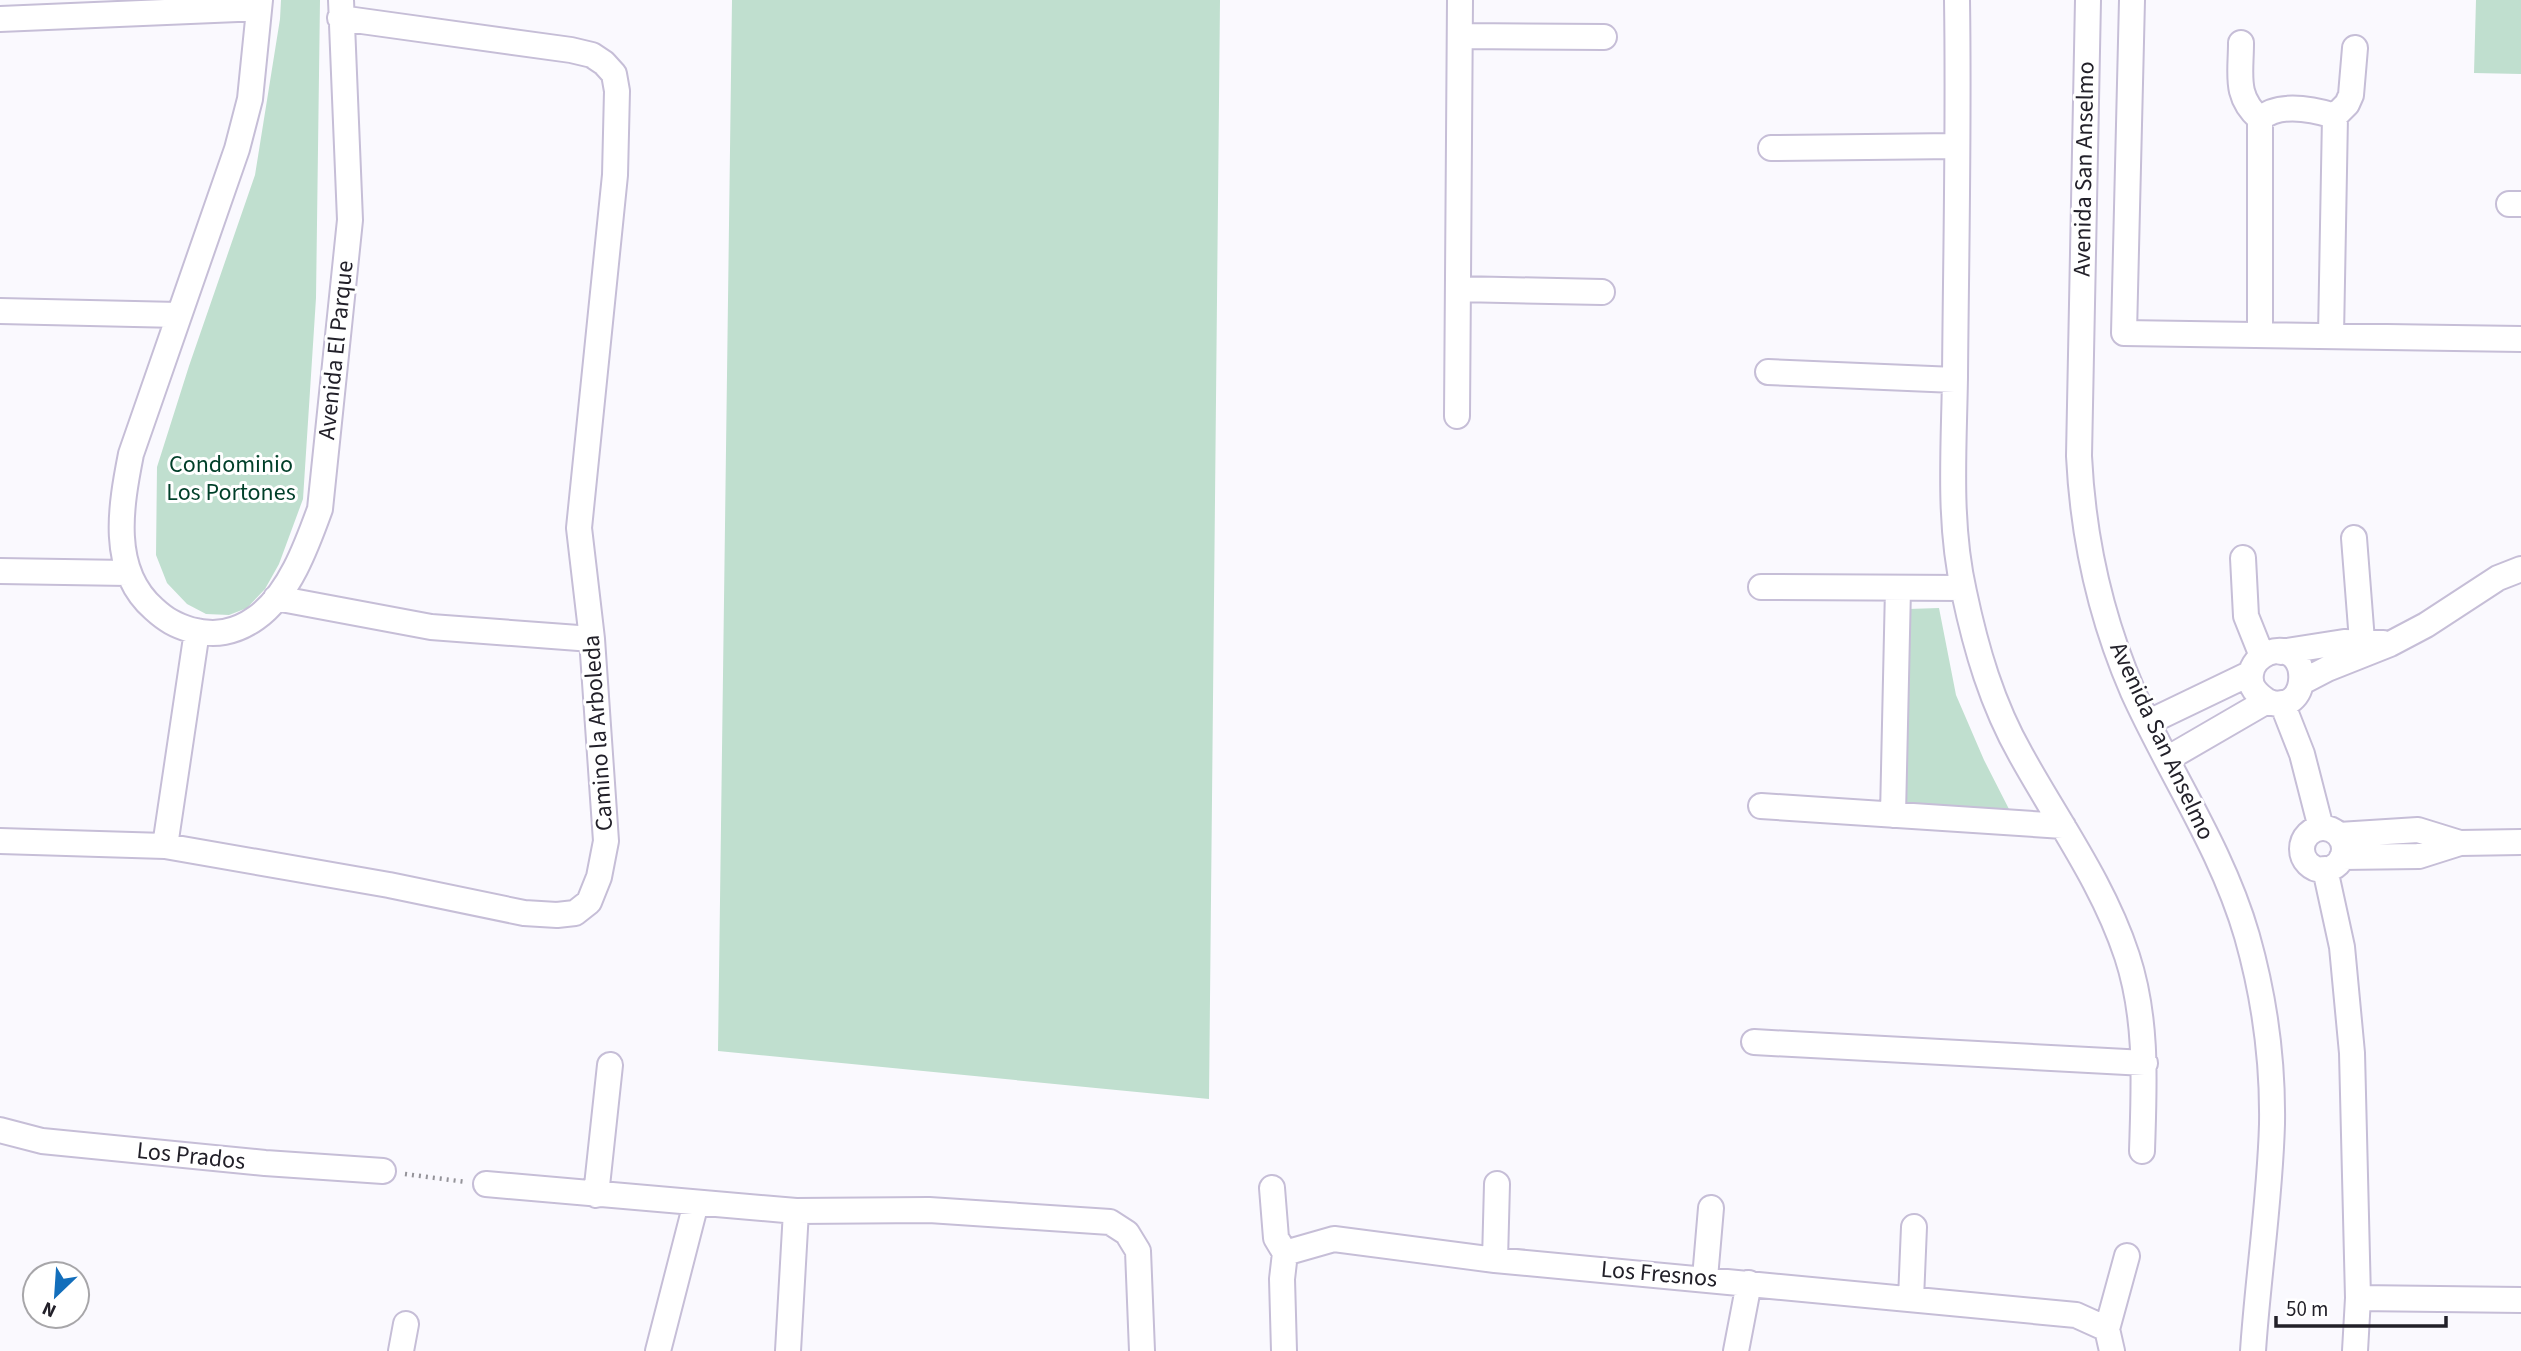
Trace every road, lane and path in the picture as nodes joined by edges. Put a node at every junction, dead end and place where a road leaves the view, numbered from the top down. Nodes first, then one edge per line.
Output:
1 (1460, 0) edge
2 (1957, 0) edge
3 (2088, 0) edge
4 (2132, 0) edge
5 (260, 4) edge
6 (340, 9) edge
7 (0, 19) edge
8 (1460, 36) junction
9 (1604, 37) dead end
10 (2241, 43) dead end
11 (2354, 48) dead end
12 (2335, 116) junction
13 (2260, 119) junction
14 (1956, 146) junction
15 (1771, 148) dead end
16 (1458, 289) junction
17 (1602, 292) dead end
18 (0, 311) edge
19 (179, 315) junction
20 (2260, 335) junction
21 (2331, 335) junction
22 (2521, 338) edge
23 (1768, 372) dead end
24 (1955, 380) junction
25 (1457, 416) dead end
26 (2354, 538) dead end
27 (2243, 558) dead end
28 (2521, 569) edge
29 (0, 571) edge
30 (128, 573) junction
31 (1761, 587) dead end
32 (1898, 588) junction
33 (1962, 588) junction
34 (276, 598) junction
35 (197, 631) junction
36 (592, 639) junction
37 (2361, 641) junction
38 (2390, 644) junction
39 (2265, 660) junction
40 (2302, 682) junction
41 (2275, 702) junction
42 (2149, 722) junction
43 (2167, 759) junction
44 (1761, 806) dead end
45 (1893, 815) junction
46 (2063, 826) junction
47 (0, 841) edge
48 (2521, 842) edge
49 (165, 846) junction
50 (2332, 848) junction
51 (1754, 1041) dead end
52 (2145, 1063) junction
53 (610, 1065) dead end
54 (0, 1130) edge
55 (2142, 1152) dead end
56 (383, 1171) joint
57 (486, 1184) joint
58 (1497, 1184) dead end
59 (1272, 1188) dead end
60 (596, 1195) junction
61 (696, 1203) junction
62 (1711, 1208) dead end
63 (796, 1211) junction
64 (1914, 1227) dead end
65 (1285, 1253) junction
66 (2127, 1256) dead end
67 (1495, 1259) junction
68 (1705, 1278) junction
69 (1749, 1283) junction
70 (2358, 1298) junction
71 (1911, 1300) junction
72 (2521, 1300) edge
73 (406, 1324) dead end
74 (2109, 1340) edge
75 (401, 1351) edge
76 (658, 1351) edge
77 (788, 1351) edge
78 (1142, 1351) edge
79 (1284, 1351) edge
80 (1736, 1351) edge
81 (2253, 1351) edge
82 (2355, 1351) edge

1 - 8 street
2 - 14 street
3 - 42 street, Avenida San Anselmo
4 - 20 street
5 - 7 street
5 - 19 street, Avenida El Parque
6 - 34 street, Avenida El Parque
6 - 36 street, Camino la Arboleda
8 - 9 street
8 - 16 street
10 - 13 street
11 - 12 street
12 - 13 street
12 - 21 street
13 - 20 street
14 - 15 street
14 - 24 street
16 - 17 street
16 - 25 street
18 - 19 street
19 - 30 street, Avenida El Parque
20 - 21 street
21 - 22 street
23 - 24 street
24 - 33 street
26 - 37 street
27 - 39 street
28 - 38 street
29 - 30 street
30 - 35 street, Avenida El Parque
31 - 32 street
32 - 33 street
32 - 45 street
33 - 46 street
34 - 35 street, Avenida El Parque
34 - 36 street
35 - 49 street
36 - 49 street, Camino la Arboleda
37 - 38 street
37 - 39 street
38 - 40 street
39 - 40 street
39 - 41 street
39 - 42 street
40 - 41 street
41 - 43 street
41 - 50 street
42 - 43 street, Avenida San Anselmo
43 - 81 street, Avenida San Anselmo
44 - 45 street
45 - 46 street
46 - 52 street
47 - 49 street, Camino la Arboleda
48 - 50 street
50 - 70 street
51 - 52 street
52 - 55 street
53 - 60 street
54 - 56 street, Los Prados
56 - 57 path
57 - 60 street
58 - 67 street
59 - 65 street
60 - 61 street
61 - 63 street
61 - 76 street
62 - 68 street
63 - 77 street
63 - 78 street
64 - 71 street
65 - 67 street, Los Fresnos
65 - 79 street
66 - 74 street
67 - 68 street, Los Fresnos
68 - 69 street, Los Fresnos
69 - 71 street, Los Fresnos
69 - 80 street
70 - 72 street
70 - 82 street
71 - 74 street, Los Fresnos
73 - 75 street

